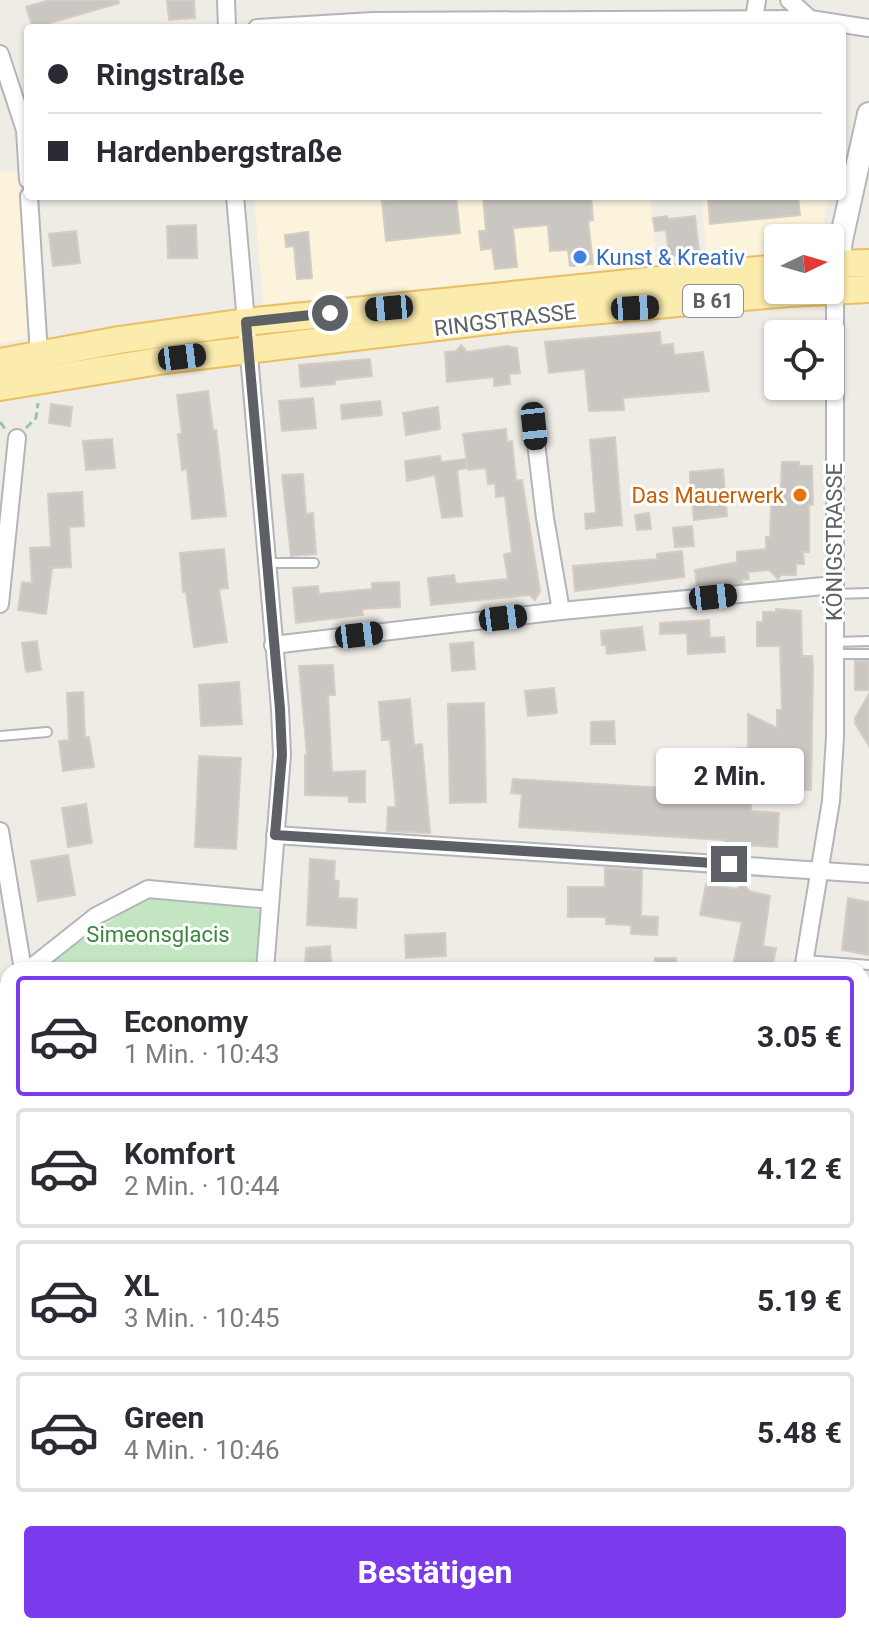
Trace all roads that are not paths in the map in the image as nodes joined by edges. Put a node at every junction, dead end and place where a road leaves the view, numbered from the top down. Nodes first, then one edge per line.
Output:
1 (226, 0) edge
2 (757, 0) edge
3 (789, 0) edge
4 (810, 19) junction
5 (754, 20) junction
6 (227, 24) edge
7 (323, 24) edge
8 (843, 24) edge
9 (846, 24) edge
10 (869, 28) edge
11 (0, 54) edge
12 (869, 114) edge
13 (24, 127) edge
14 (29, 200) edge
15 (235, 200) edge
16 (843, 224) edge
17 (869, 263) edge
18 (844, 264) edge
19 (764, 269) edge
20 (869, 289) edge
21 (844, 290) edge
22 (764, 296) edge
23 (835, 304) edge
24 (246, 322) junction
25 (249, 349) junction
26 (0, 362) edge
27 (40, 367) junction
28 (0, 387) edge
29 (534, 426) dead end
30 (17, 438) road end
31 (267, 563) junction
32 (314, 563) dead end
33 (834, 590) junction
34 (869, 593) edge
35 (0, 604) edge
36 (561, 611) junction
37 (869, 641) edge
38 (273, 645) junction
39 (834, 648) junction
40 (869, 654) edge
41 (47, 732) dead end
42 (0, 736) edge
43 (0, 831) edge
44 (275, 835) junction
45 (820, 870) junction
46 (869, 874) edge
47 (270, 900) junction
48 (25, 962) edge
49 (36, 962) edge
50 (266, 962) edge
51 (805, 962) edge

1 - 6 street
2 - 5 street
3 - 4 street
4 - 5 street
4 - 8 street
5 - 7 street
9 - 10 street
11 - 13 street
12 - 16 main road, KÖNIGSTRASSE
14 - 27 street
15 - 24 street
17 - 18 main road
19 - 24 main road, RINGSTRASSE / B 61
20 - 21 main road, RINGSTRASSE / B 61
22 - 25 main road, RINGSTRASSE / B 61
23 - 33 street, KÖNIGSTRASSE
24 - 25 street
24 - 27 main road, RINGSTRASSE / B 61
25 - 27 main road, RINGSTRASSE / B 61
25 - 31 street
26 - 27 main road, RINGSTRASSE / B 61
27 - 28 main road, RINGSTRASSE / B 61
29 - 36 street
30 - 35 street
31 - 32 lane
31 - 38 street
33 - 34 lane
33 - 36 street
33 - 39 street, KÖNIGSTRASSE
36 - 38 street
37 - 39 lane
38 - 44 street
39 - 40 lane
39 - 45 street, KÖNIGSTRASSE
41 - 42 lane
43 - 48 street
44 - 45 street
44 - 47 street
45 - 46 street
45 - 51 street, KÖNIGSTRASSE
47 - 49 street
47 - 50 street

